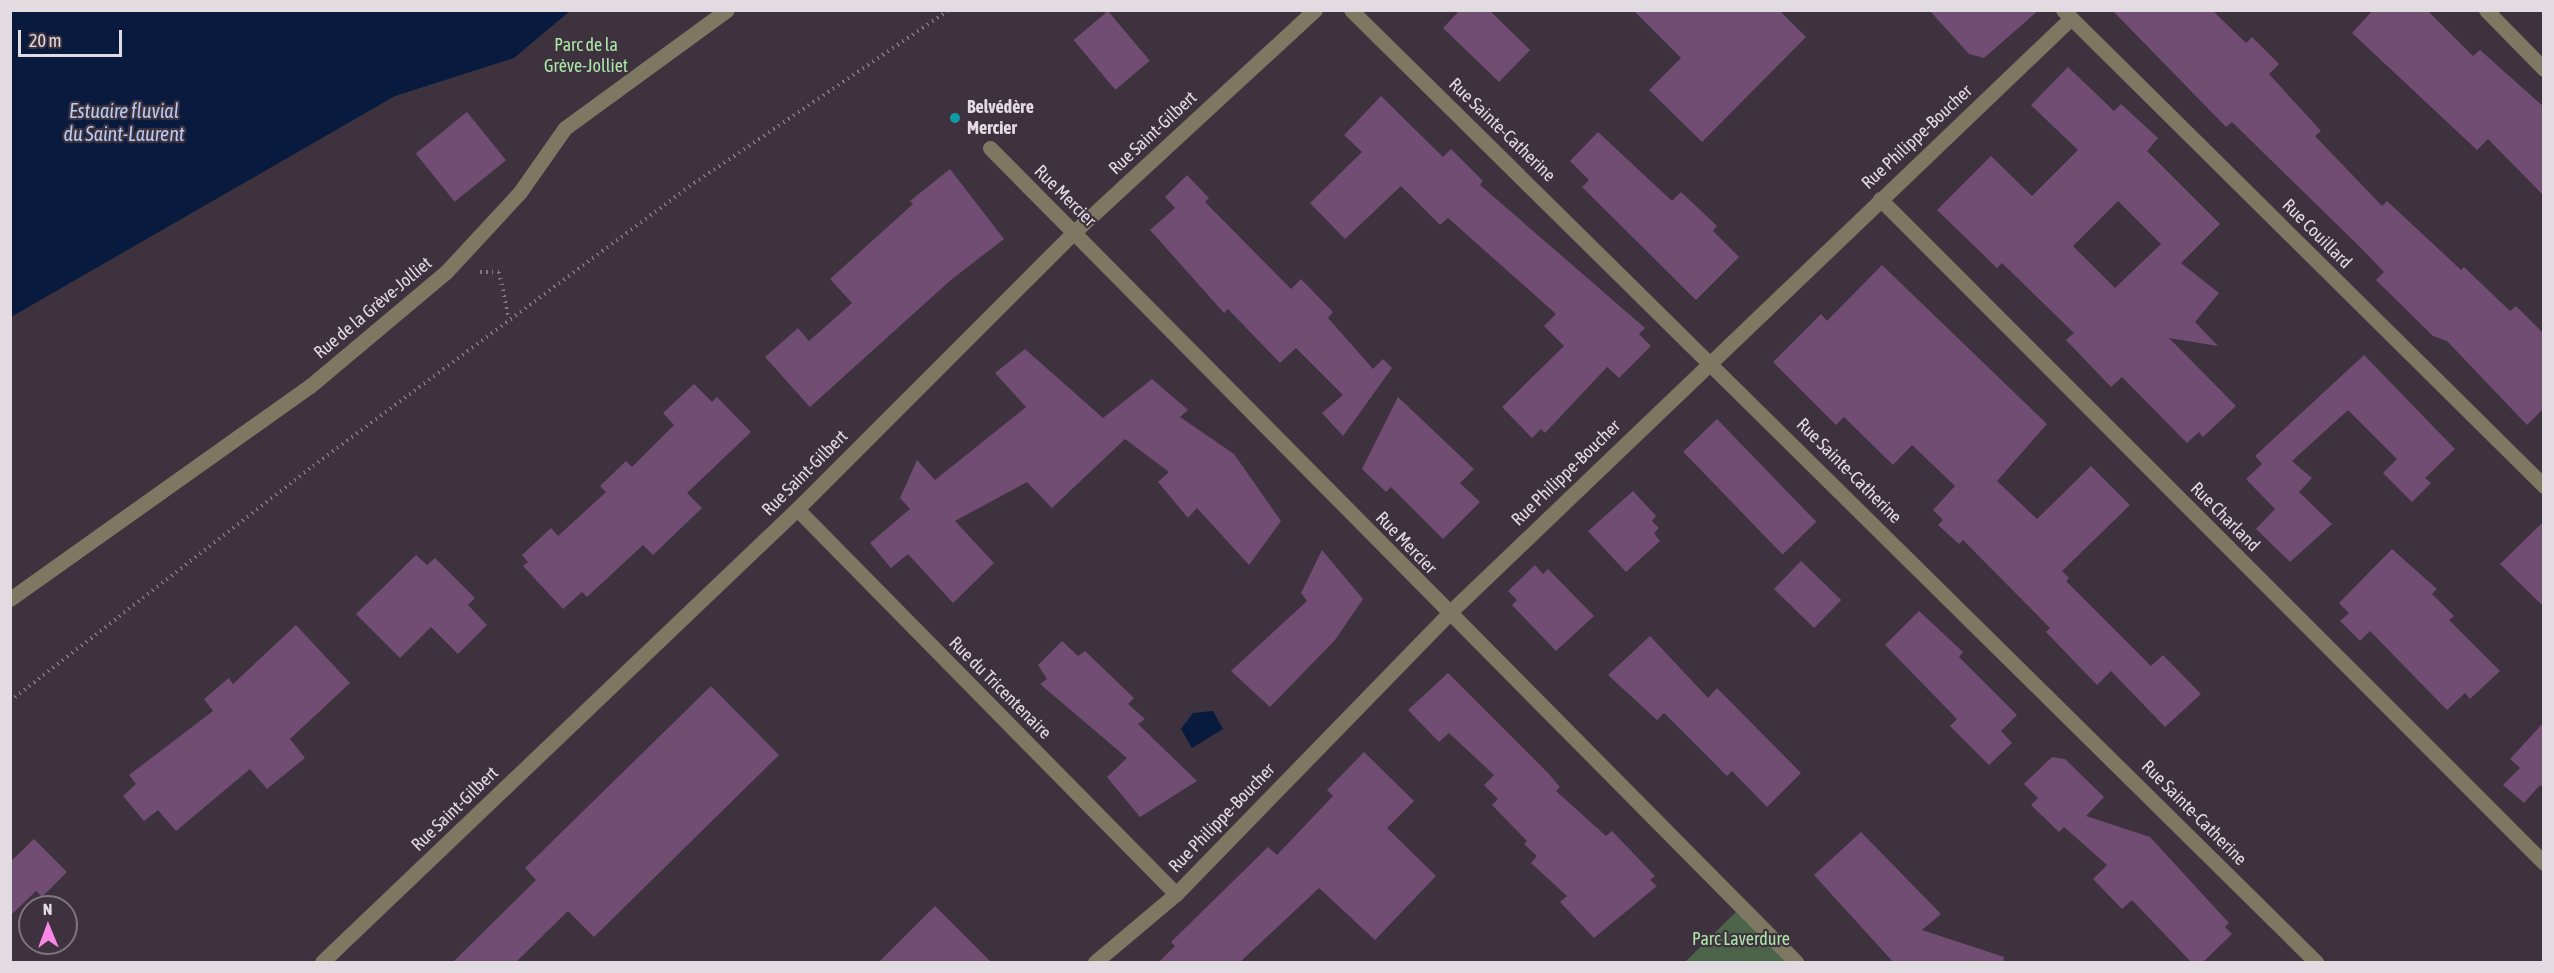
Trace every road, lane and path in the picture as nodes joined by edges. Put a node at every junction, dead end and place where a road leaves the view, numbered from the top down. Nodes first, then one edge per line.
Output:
1 (726, 10) edge
2 (949, 10) edge
3 (1315, 10) edge
4 (1351, 10) edge
5 (2486, 10) edge
6 (2067, 14) edge
7 (2544, 69) edge
8 (990, 148) dead end
9 (1880, 199) junction
10 (1073, 232) junction
11 (446, 272) junction
12 (509, 319) junction
13 (1712, 362) junction
14 (2544, 486) edge
15 (797, 509) junction
16 (10, 599) edge
17 (1448, 614) junction
18 (10, 701) edge
19 (2544, 863) edge
20 (1176, 894) junction
21 (322, 963) edge
22 (1095, 963) edge
23 (1796, 963) edge
24 (2316, 963) edge

1 - 11 street, Rue de la Grève-Jolliet
2 - 12 path
3 - 10 street, Rue Saint-Gilbert
4 - 13 street, Rue Sainte-Catherine
5 - 7 street
6 - 9 street, Rue Philippe-Boucher
6 - 14 street, Rue Couillard
8 - 10 street, Rue Mercier
9 - 13 street, Rue Philippe-Boucher
9 - 19 street, Rue Charland
10 - 15 street, Rue Saint-Gilbert
10 - 17 street, Rue Mercier
11 - 12 path
11 - 16 street, Rue de la Grève-Jolliet
12 - 18 path
13 - 17 street, Rue Philippe-Boucher
13 - 24 street, Rue Sainte-Catherine
15 - 20 street, Rue du Tricentenaire
15 - 21 street, Rue Saint-Gilbert
17 - 20 street, Rue Philippe-Boucher
17 - 23 street, Rue Mercier
20 - 22 street, Rue Philippe-Boucher

